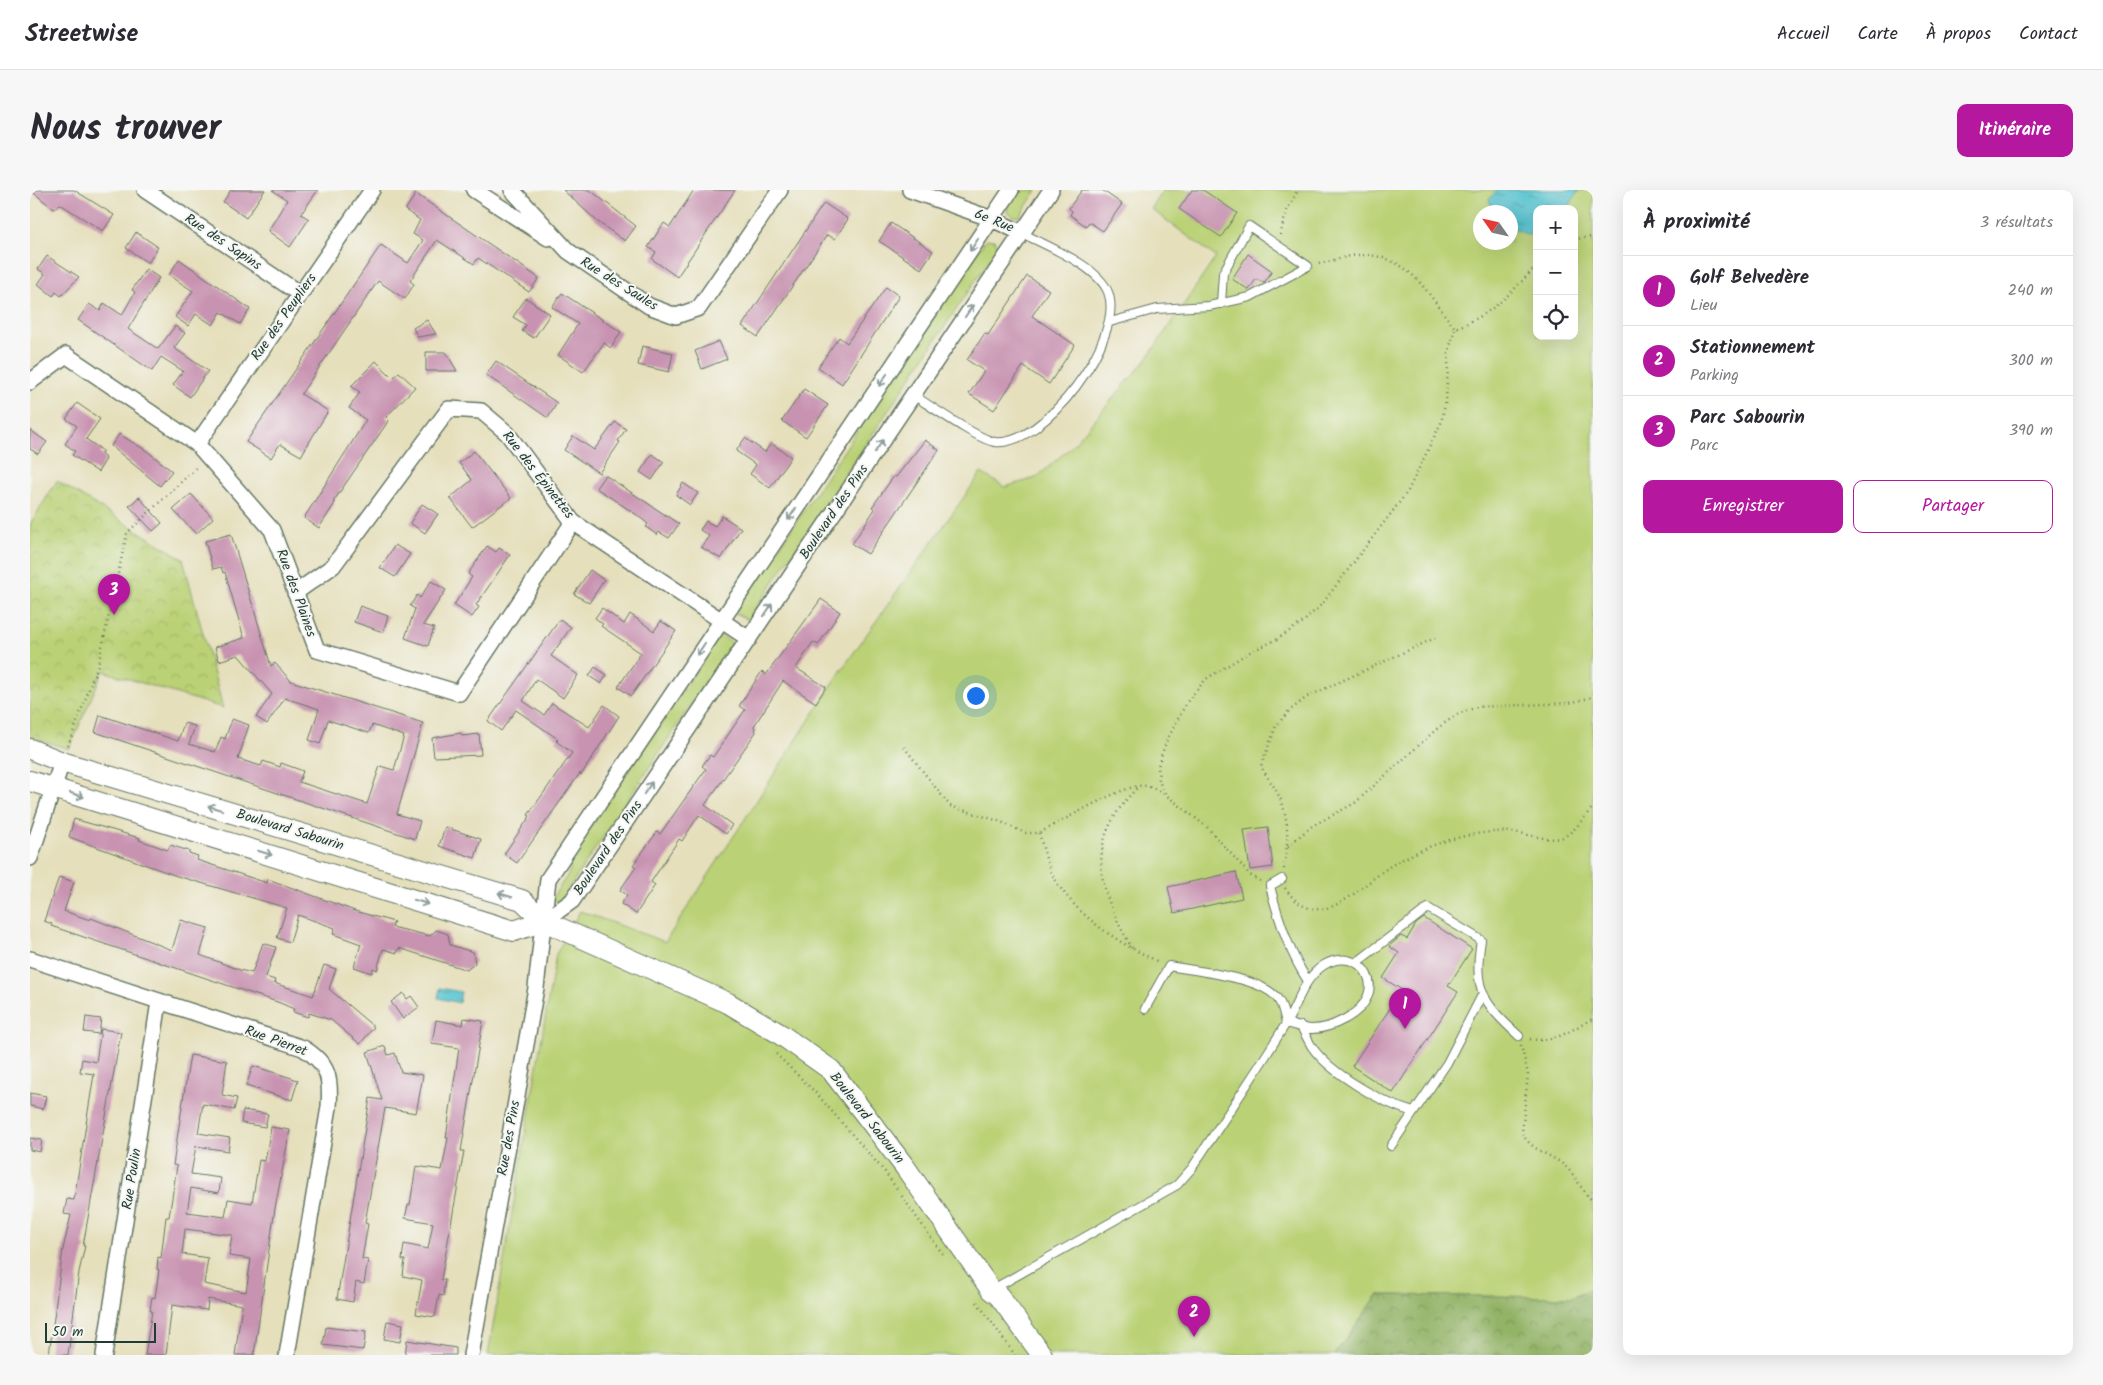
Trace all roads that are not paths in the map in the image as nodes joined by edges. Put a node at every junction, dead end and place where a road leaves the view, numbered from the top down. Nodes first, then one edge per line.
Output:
1 (145, 190) edge
2 (372, 190) edge
3 (474, 190) edge
4 (512, 190) edge
5 (780, 190) edge
6 (910, 190) edge
7 (1011, 190) edge
8 (1050, 190) edge
9 (992, 219) junction
10 (1022, 233) junction
11 (568, 251) junction
12 (300, 294) junction
13 (1220, 304) junction
14 (1110, 322) junction
15 (30, 382) edge
16 (913, 395) junction
17 (197, 444) junction
18 (573, 522) junction
19 (295, 593) junction
20 (720, 621) junction
21 (749, 639) junction
22 (30, 749) edge
23 (62, 762) junction
24 (30, 781) edge
25 (53, 788) junction
26 (30, 858) edge
27 (1282, 879) road end
28 (544, 921) junction
29 (30, 959) edge
30 (1356, 963) junction
31 (1308, 981) junction
32 (1482, 995) junction
33 (159, 1002) junction
34 (1145, 1009) dead end
35 (1286, 1023) junction
36 (1300, 1026) junction
37 (1519, 1036) road end
38 (1414, 1112) junction
39 (1391, 1146) dead end
40 (983, 1294) junction
41 (104, 1355) edge
42 (287, 1355) edge
43 (471, 1355) edge
44 (1042, 1355) edge

1 - 12 street, Rue des Sapins
2 - 12 street, Rue des Peupliers
3 - 11 street
4 - 11 street, Rue des Saules
5 - 11 street, Rue des Saules
6 - 9 street, 6e Rue
7 - 9 street
8 - 10 street, Boulevard des Pins
9 - 10 street, 6e Rue
9 -> 20 street
10 - 14 lane
16 -> 10 street, Boulevard des Pins
12 - 17 street, Rue des Peupliers
13 - 13 lane
13 - 14 lane
14 - 16 lane
15 - 17 street, Rue des Plaines
21 -> 16 street, Boulevard des Pins
17 - 19 street, Rue des Plaines
18 - 19 street, Rue des Plaines
18 - 19 street, Rue des Épinettes
18 - 20 street, Rue des Épinettes
20 - 21 street, Rue des Épinettes
20 -> 28 street
28 -> 21 street, Boulevard des Pins
22 - 23 street, Boulevard Sabourin
23 - 25 street
28 -> 23 street, Boulevard Sabourin
24 - 25 street
25 - 26 street
25 -> 28 street
27 - 31 lane
28 - 40 street, Boulevard Sabourin
28 - 43 street, Rue des Pins
29 - 33 street, Rue Pierret
30 - 31 lane
30 - 32 lane
30 - 36 lane
31 - 35 lane
32 - 37 lane
32 - 38 lane
33 - 41 street, Rue Poulin
33 - 42 street, Rue Pierret
34 - 35 lane
35 - 36 lane
35 - 40 lane
36 - 38 lane
38 - 39 lane
40 - 44 street, Boulevard Sabourin

